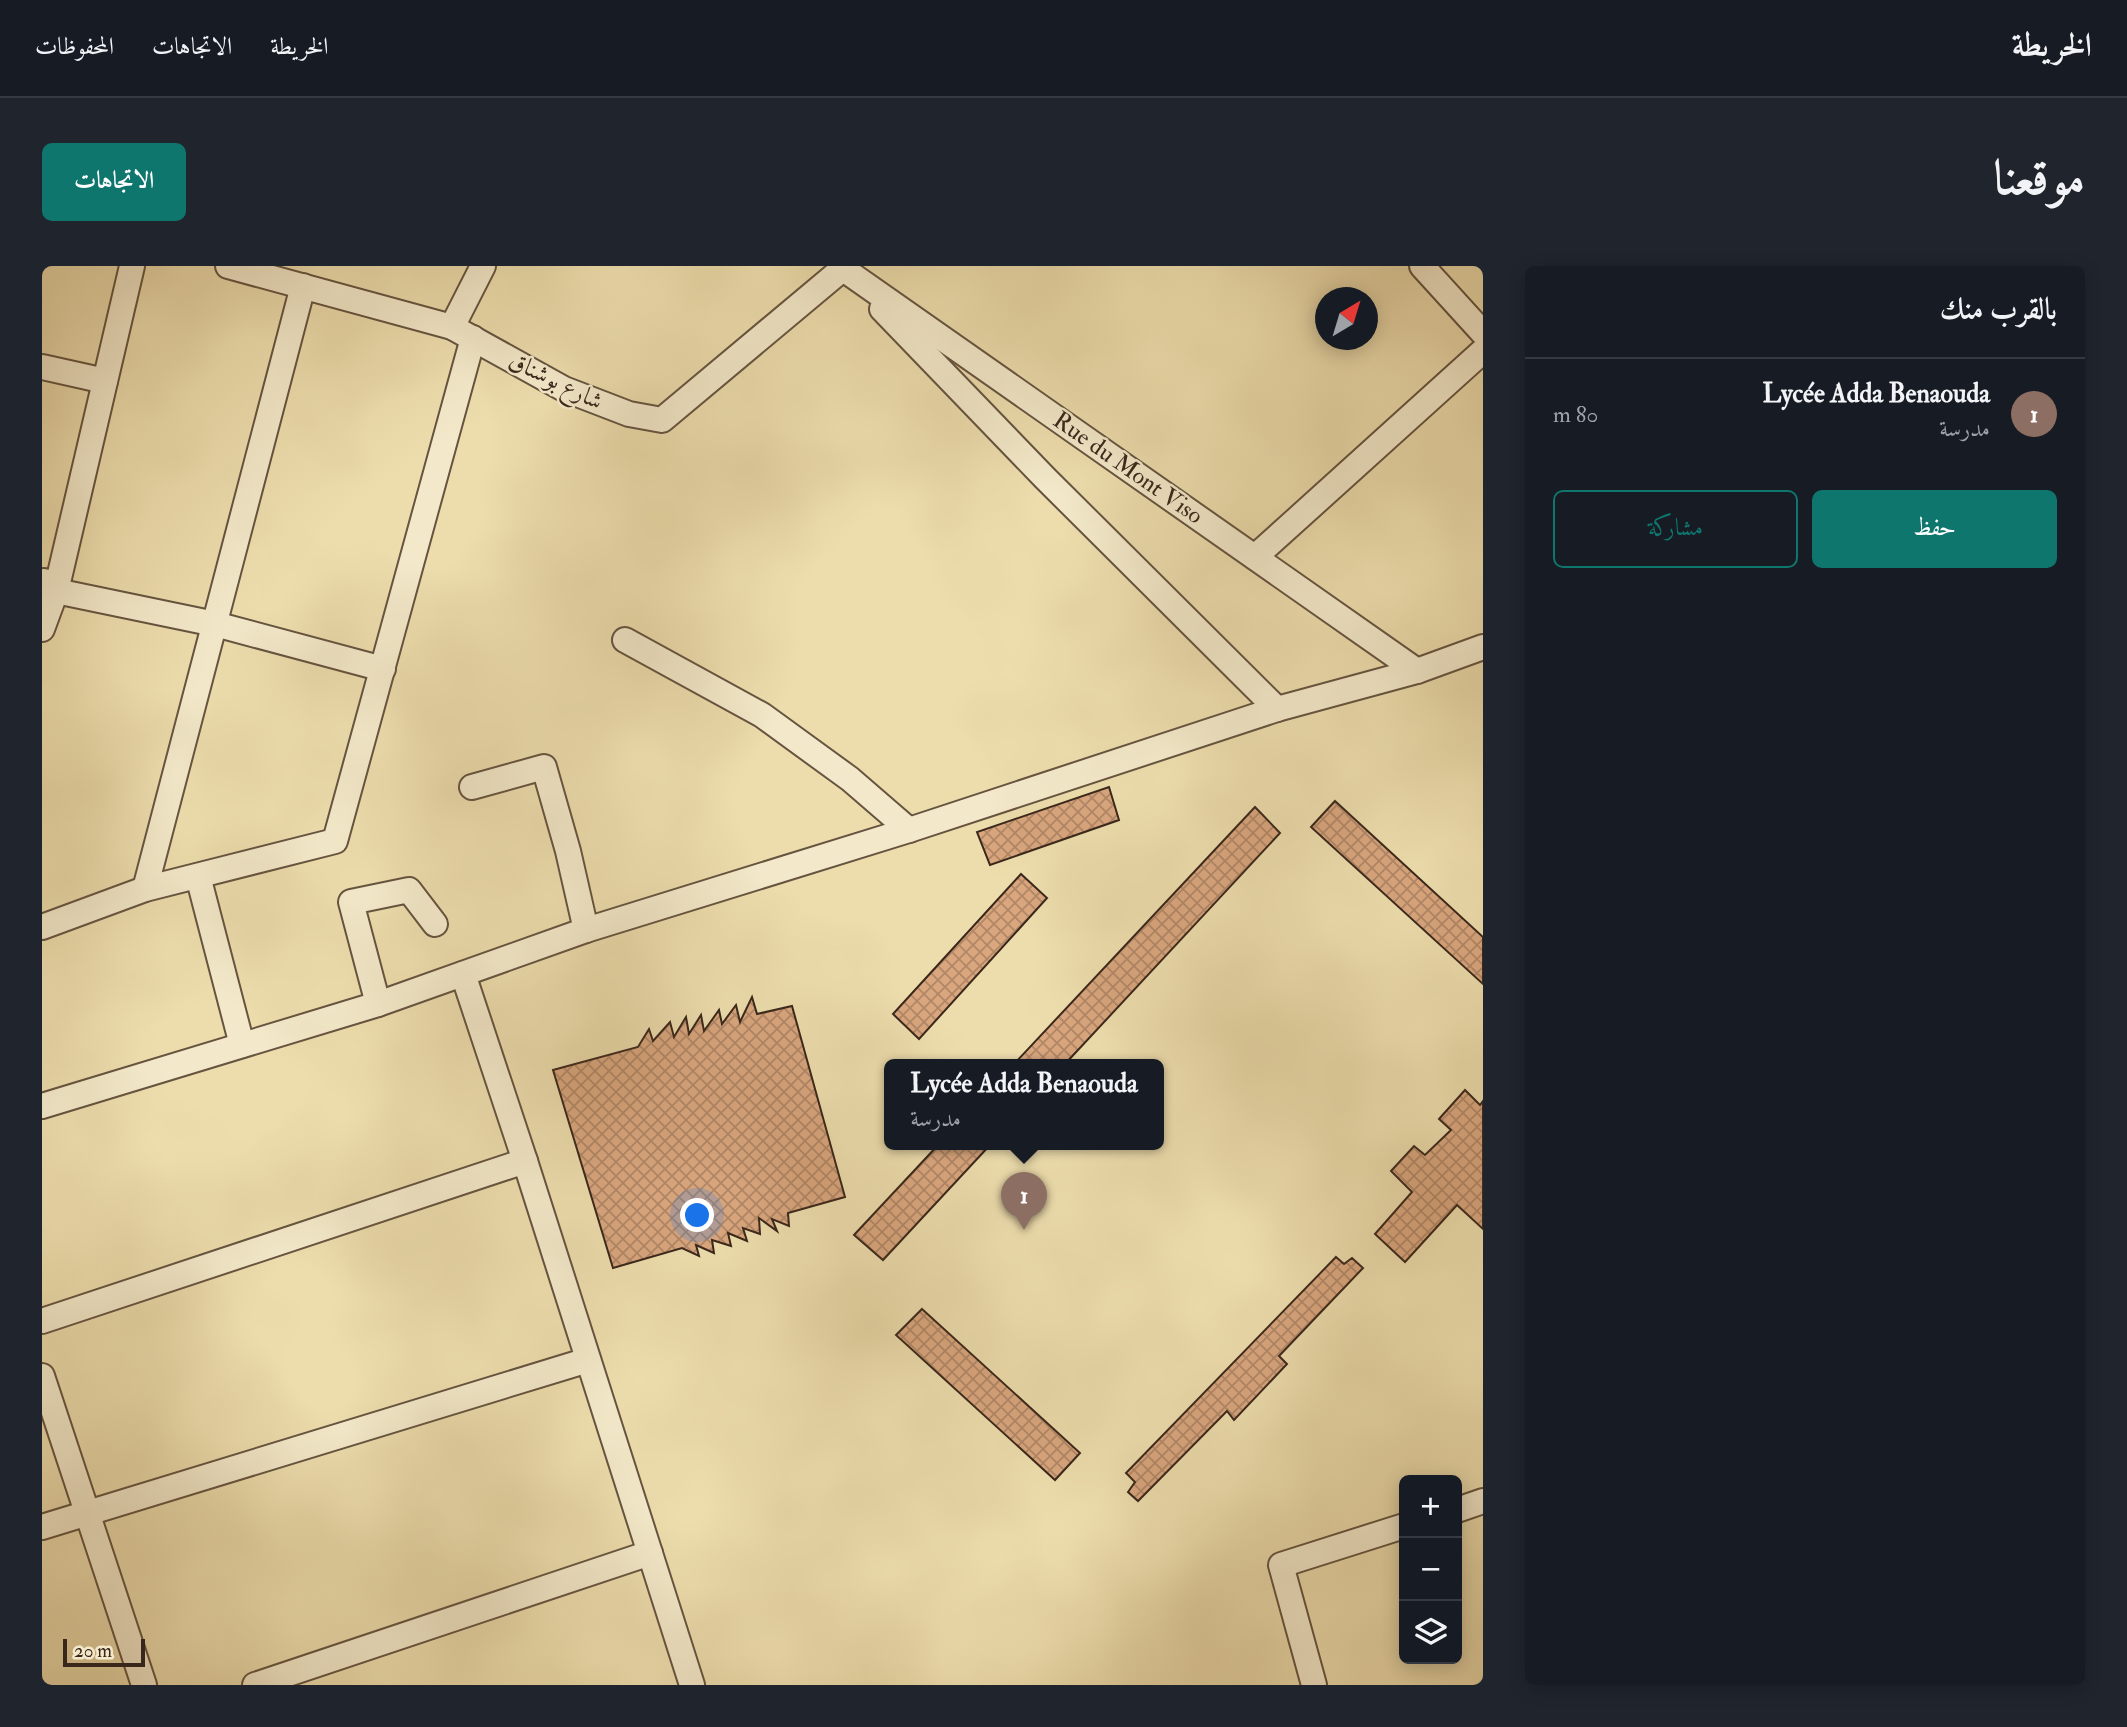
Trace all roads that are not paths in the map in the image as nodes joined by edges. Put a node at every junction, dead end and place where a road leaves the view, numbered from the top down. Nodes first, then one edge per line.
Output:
1 (132, 266) edge
2 (228, 266) edge
3 (483, 266) edge
4 (1422, 266) edge
5 (843, 267) edge
6 (259, 270) edge
7 (303, 286) junction
8 (1479, 321) edge
9 (462, 333) junction
10 (1483, 351) edge
11 (42, 367) edge
12 (105, 381) junction
13 (1255, 557) junction
14 (49, 585) edge
15 (215, 624) junction
16 (42, 629) edge
17 (625, 640) dead end
18 (1483, 647) edge
19 (383, 669) junction
20 (1417, 671) junction
21 (1277, 709) junction
22 (472, 787) dead end
23 (909, 831) junction
24 (198, 876) junction
25 (145, 889) junction
26 (435, 924) dead end
27 (42, 927) edge
28 (586, 930) junction
29 (463, 974) junction
30 (378, 1004) junction
31 (242, 1045) junction
32 (42, 1106) edge
33 (525, 1161) junction
34 (42, 1321) edge
35 (588, 1360) junction
36 (42, 1376) edge
37 (1483, 1501) edge
38 (1462, 1508) edge
39 (87, 1512) junction
40 (42, 1527) edge
41 (1399, 1528) edge
42 (650, 1553) junction
43 (144, 1685) edge
44 (255, 1685) edge
45 (692, 1685) edge
46 (1314, 1685) edge

1 - 12 street
2 - 6 street, شارع بوشناق
3 - 9 street
4 - 8 street
5 - 9 street, شارع بوشناق
5 - 13 street, Rue du Mont Viso
5 - 21 street
6 - 7 street, شارع بوشناق
7 - 9 street, شارع بوشناق
7 - 15 street
9 - 19 street
10 - 13 street
11 - 12 street
12 - 14 street
13 - 20 street, Rue du Mont Viso
14 - 15 street
14 - 16 street
15 - 19 street
15 - 25 street
17 - 23 street
18 - 20 street
19 - 24 street
20 - 21 street
21 - 23 street
22 - 28 street
23 - 28 street
24 - 25 street
24 - 31 street
25 - 27 street
26 - 30 street
28 - 29 street
29 - 30 street
29 - 33 street
30 - 31 street
31 - 32 street
33 - 34 street
33 - 35 street
35 - 39 street
35 - 42 street
36 - 39 street
37 - 38 street
39 - 40 street
39 - 43 street
41 - 46 street
42 - 44 street
42 - 45 street

